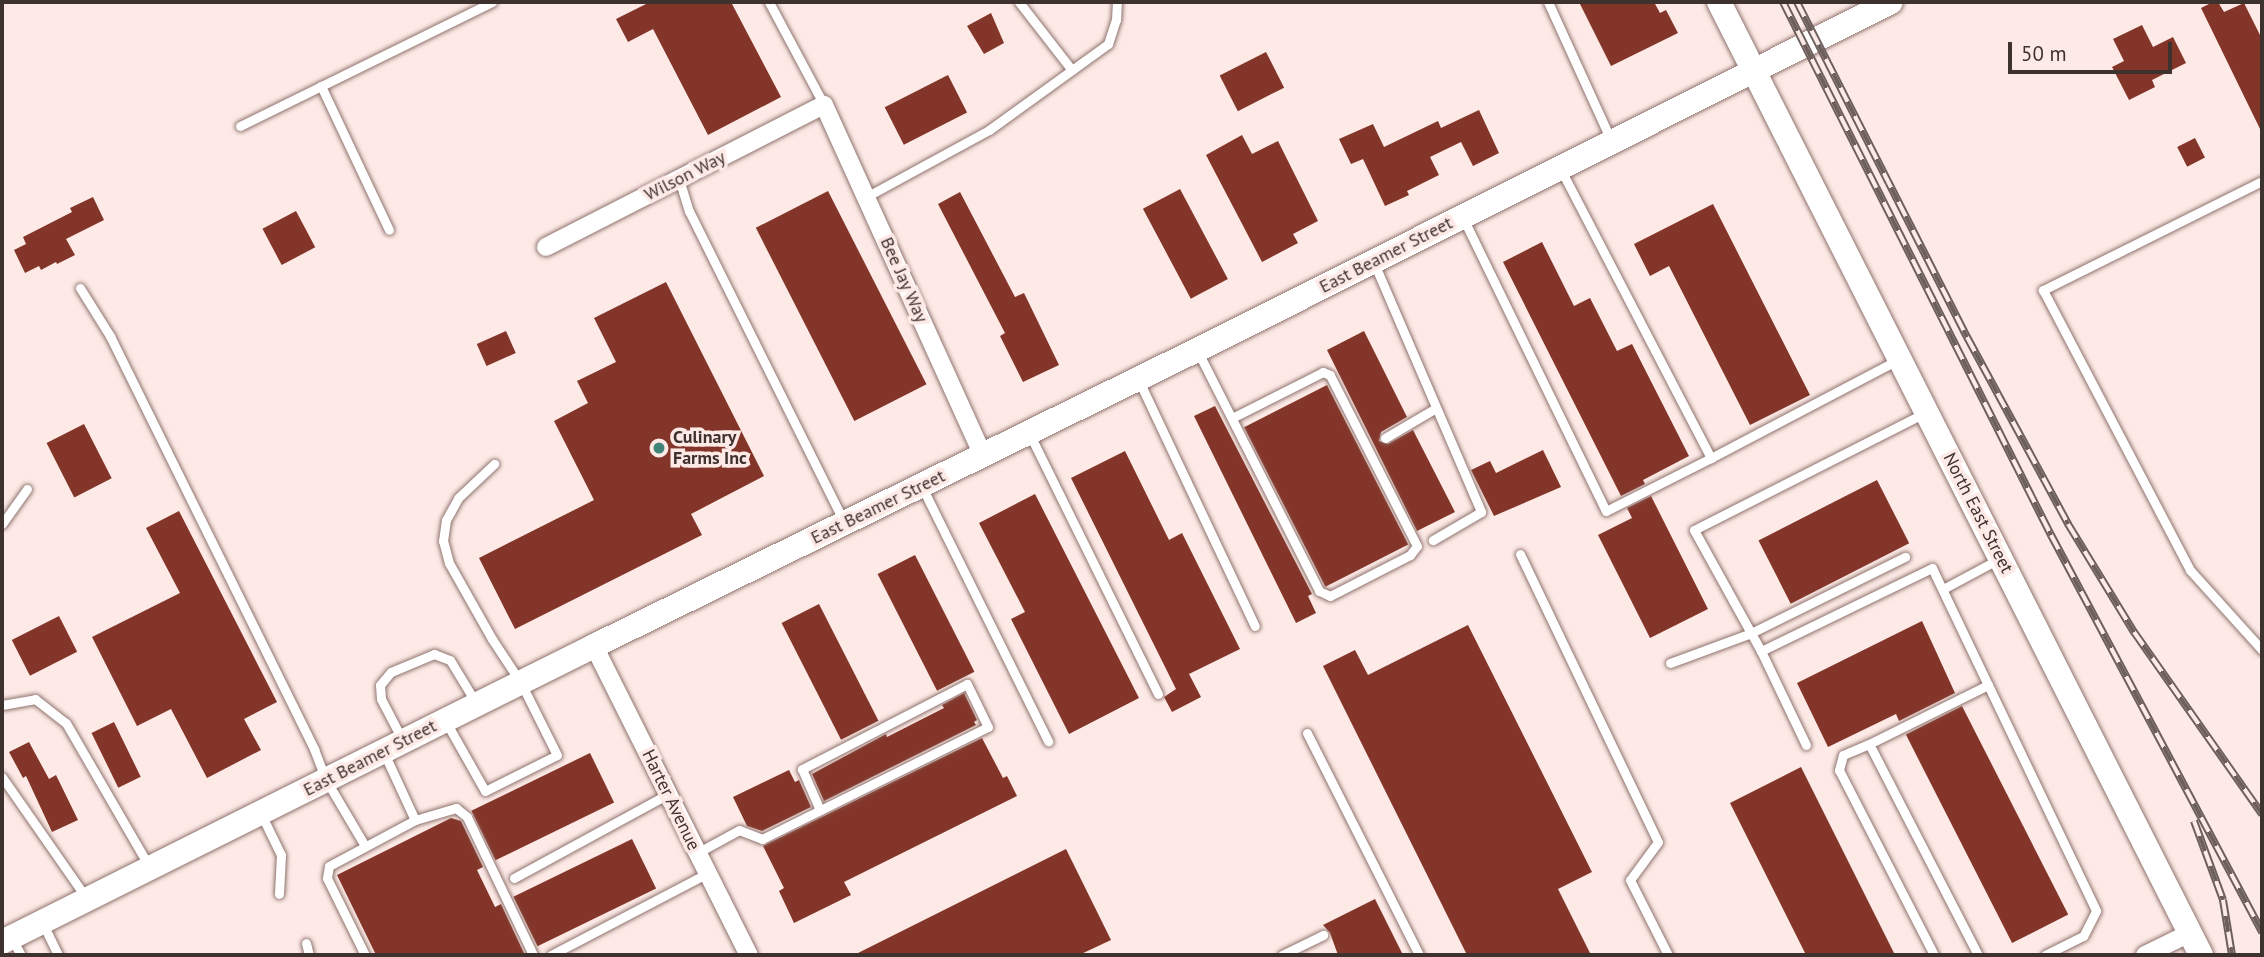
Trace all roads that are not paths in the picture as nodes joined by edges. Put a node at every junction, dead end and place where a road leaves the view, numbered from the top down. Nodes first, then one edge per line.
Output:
1 (492, 2) edge
2 (769, 2) edge
3 (1019, 2) edge
4 (1117, 2) edge
5 (1548, 2) edge
6 (1719, 2) edge
7 (1891, 2) edge
8 (1072, 70) junction
9 (1755, 71) junction
10 (321, 86) junction
11 (824, 105) junction
12 (240, 126) dead end
13 (1613, 142) junction
14 (1560, 169) junction
15 (679, 179) junction
16 (2262, 181) edge
17 (866, 197) junction
18 (1462, 217) junction
19 (388, 230) dead end
20 (546, 247) dead end
21 (1373, 262) junction
22 (80, 288) dead end
23 (1197, 350) junction
24 (1900, 359) junction
25 (1138, 379) junction
26 (1436, 408) junction
27 (1927, 412) junction
28 (1231, 418) junction
29 (1029, 434) junction
30 (1385, 438) dead end
31 (983, 456) junction
32 (1710, 458) junction
33 (494, 464) dead end
34 (921, 486) junction
35 (27, 489) dead end
36 (845, 523) junction
37 (2, 524) edge
38 (1433, 540) dead end
39 (1520, 554) dead end
40 (1905, 557) dead end
41 (2000, 558) junction
42 (1942, 589) junction
43 (1255, 626) dead end
44 (1751, 633) junction
45 (594, 646) junction
46 (1761, 650) junction
47 (2262, 650) edge
48 (1670, 663) dead end
49 (521, 683) junction
50 (1988, 685) junction
51 (1157, 694) dead end
52 (2, 705) edge
53 (477, 705) junction
54 (445, 720) junction
55 (1307, 733) dead end
56 (1048, 741) dead end
57 (1869, 744) junction
58 (1806, 745) dead end
59 (393, 746) junction
60 (2, 777) edge
61 (326, 780) junction
62 (668, 794) junction
63 (820, 810) junction
64 (260, 813) junction
65 (415, 820) junction
66 (365, 846) junction
67 (697, 853) junction
68 (150, 868) junction
69 (708, 873) junction
70 (514, 878) dead end
71 (279, 894) dead end
72 (87, 899) junction
73 (42, 922) junction
74 (2190, 933) junction
75 (1323, 934) dead end
76 (306, 943) dead end
77 (11, 945) edge
78 (58, 955) edge
79 (309, 955) edge
80 (365, 955) edge
81 (533, 955) edge
82 (551, 955) edge
83 (749, 955) edge
84 (1282, 955) edge
85 (1419, 955) edge
86 (1668, 955) edge
87 (1934, 955) edge
88 (1978, 955) edge
89 (2046, 955) edge
90 (2145, 955) edge
91 (2201, 955) edge

1 - 10 lane
2 - 11 lane
3 - 8 lane
4 - 8 lane
5 - 13 lane
6 - 9 street, North East Street
7 - 9 street, East Beamer Street
8 - 17 lane
9 - 13 street, East Beamer Street
9 - 24 street, North East Street
10 - 12 lane
10 - 19 lane
11 - 15 street, Wilson Way
11 - 17 street, Bee Jay Way
13 - 14 street, East Beamer Street
14 - 18 street, East Beamer Street
14 - 32 lane
15 - 20 street, Wilson Way
15 - 36 lane
16 - 47 lane
17 - 31 street, Bee Jay Way
18 - 21 street, East Beamer Street
18 - 32 lane
21 - 23 street, East Beamer Street
21 - 26 lane
22 - 61 lane
23 - 25 street, East Beamer Street
23 - 28 lane
24 - 27 street, North East Street
24 - 32 lane
25 - 29 street, East Beamer Street
25 - 43 lane
26 - 30 lane
26 - 38 lane
27 - 41 street, North East Street
27 - 44 lane
28 - 28 lane
29 - 31 street, East Beamer Street
29 - 51 lane
31 - 34 street, East Beamer Street
33 - 49 lane
34 - 36 street, East Beamer Street
34 - 56 lane
35 - 37 lane
36 - 45 street, East Beamer Street
39 - 86 lane
40 - 44 lane
41 - 42 lane
41 - 74 street, North East Street
42 - 46 lane
42 - 50 lane
44 - 46 lane
44 - 48 lane
45 - 49 street, East Beamer Street
45 - 62 street, Harter Avenue
46 - 58 lane
49 - 53 street, East Beamer Street
49 - 54 lane
50 - 57 lane
50 - 89 lane
52 - 68 lane
53 - 54 street, East Beamer Street
53 - 59 lane
54 - 59 street, East Beamer Street
55 - 85 lane
57 - 87 lane
57 - 88 lane
59 - 61 street, East Beamer Street
59 - 65 lane
60 - 72 lane
61 - 64 street, East Beamer Street
61 - 66 lane
62 - 67 street, Harter Avenue
62 - 70 lane
63 - 63 lane
63 - 67 lane
64 - 68 street, East Beamer Street
64 - 71 lane
65 - 66 lane
65 - 81 lane
66 - 80 lane
67 - 69 street, Harter Avenue
68 - 72 street, East Beamer Street
69 - 82 lane
69 - 83 street, Harter Avenue
72 - 73 street, East Beamer Street
73 - 77 street, East Beamer Street
73 - 78 lane
74 - 90 street
74 - 91 street, North East Street
75 - 84 lane
76 - 79 lane

